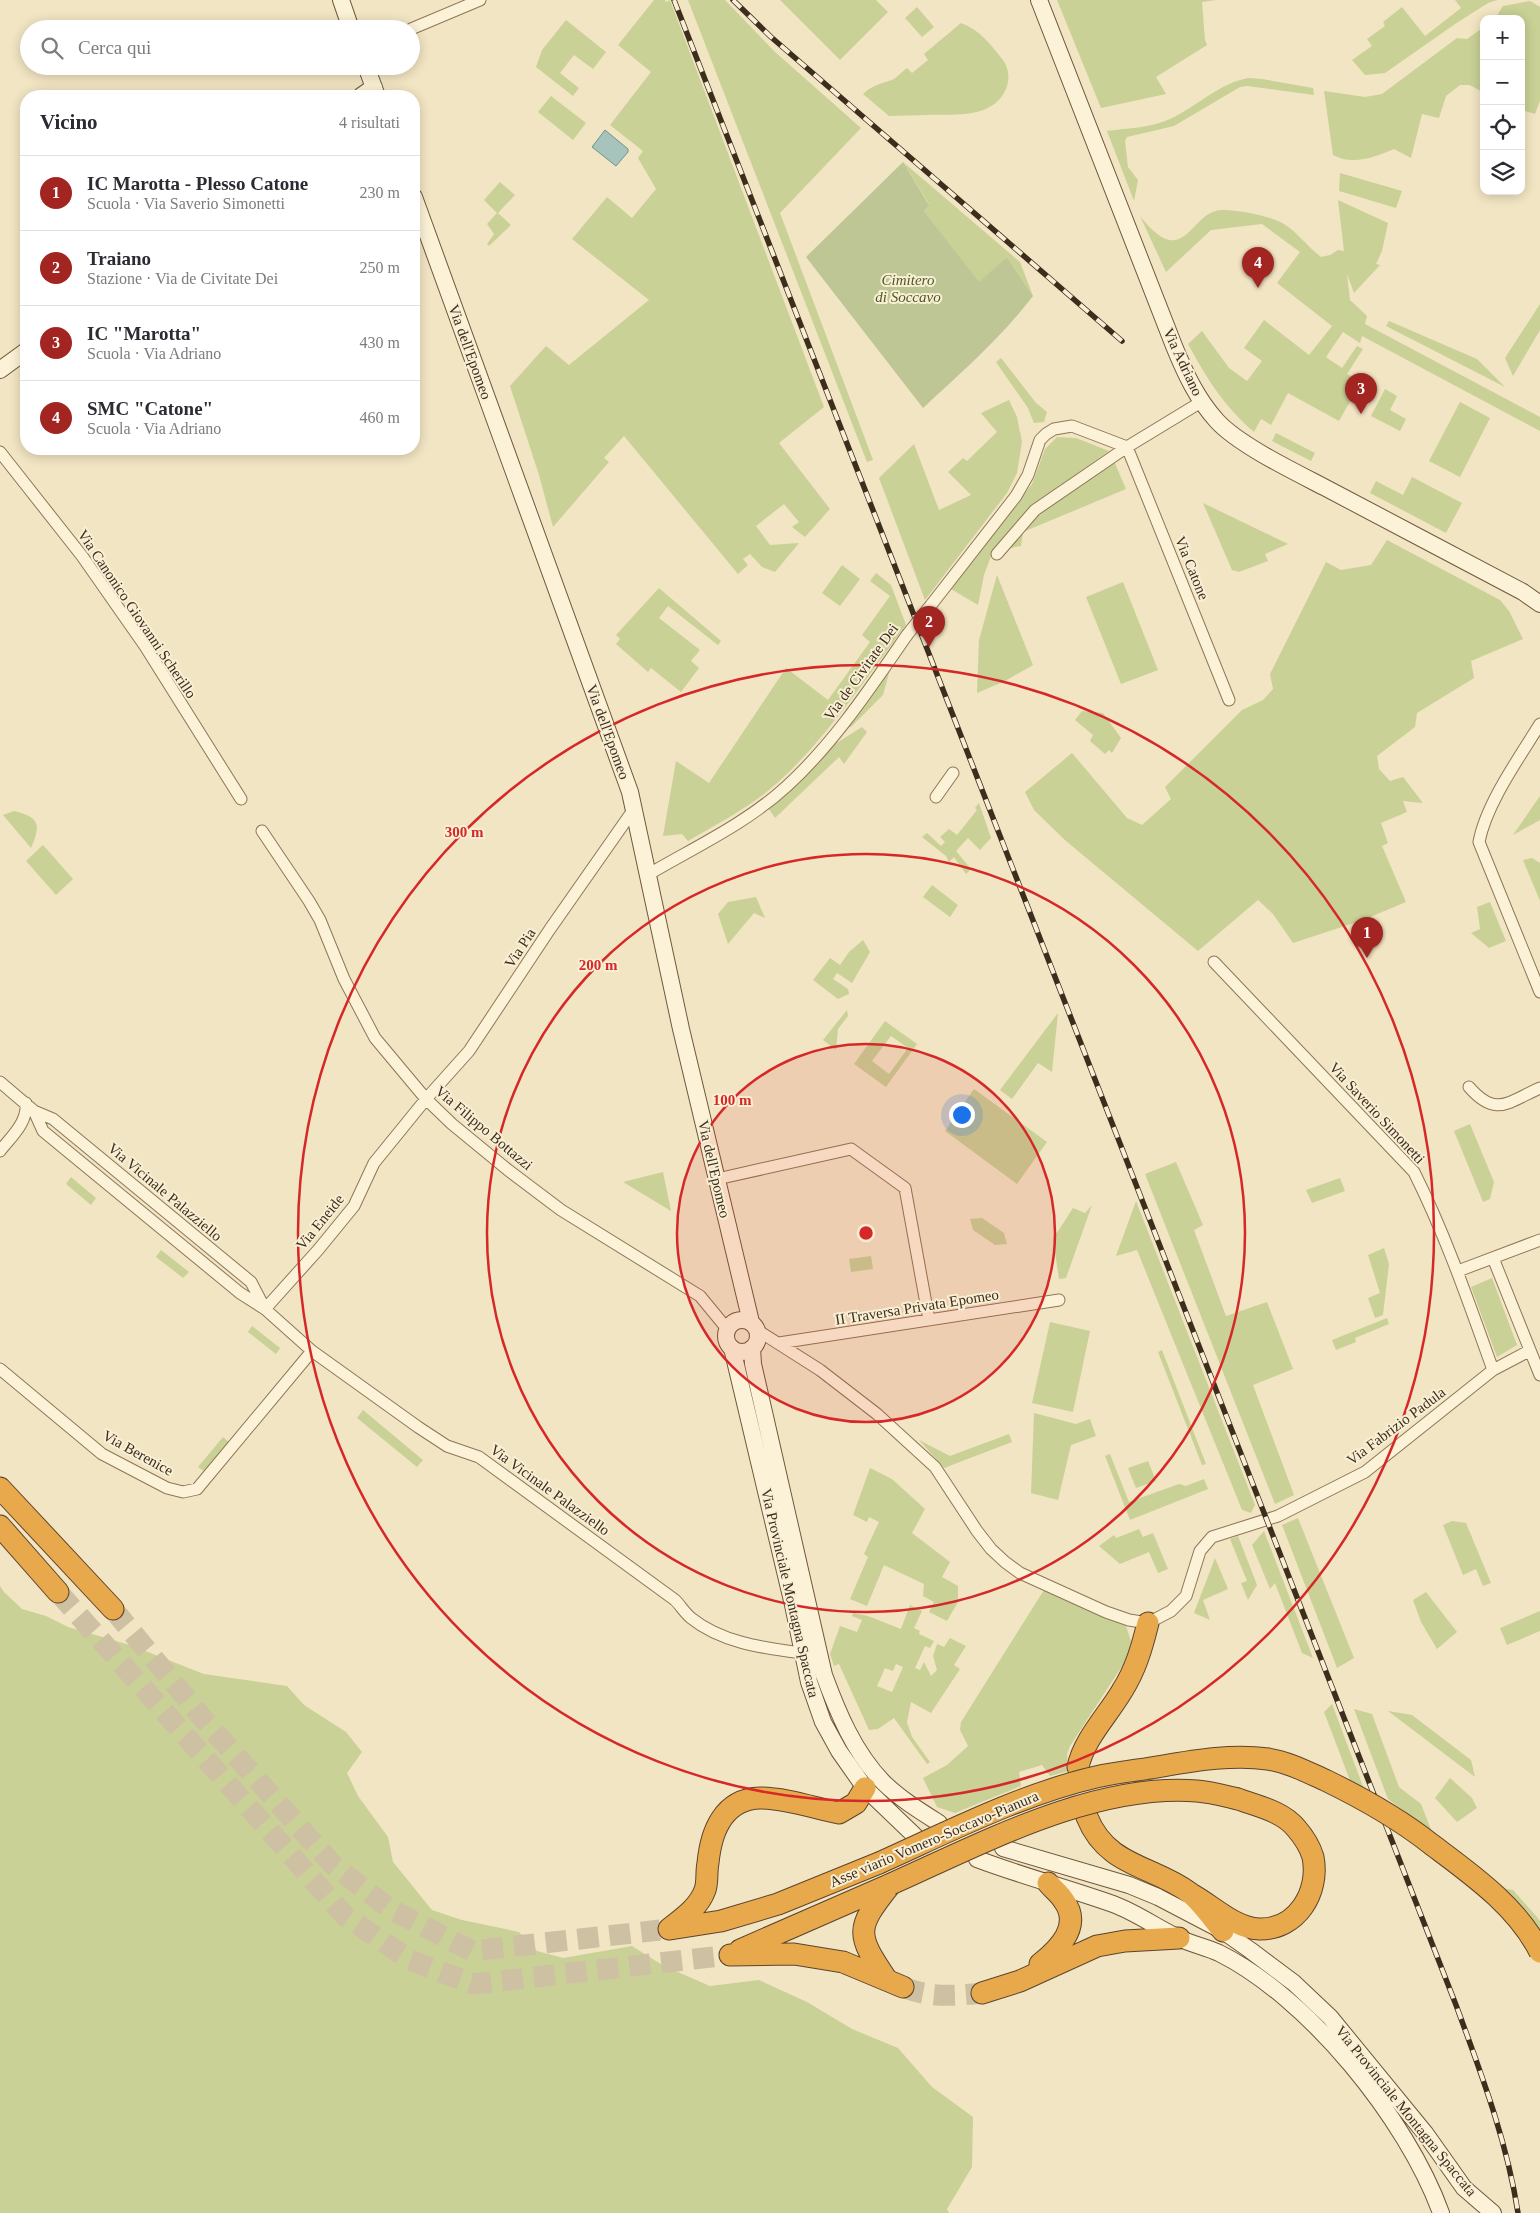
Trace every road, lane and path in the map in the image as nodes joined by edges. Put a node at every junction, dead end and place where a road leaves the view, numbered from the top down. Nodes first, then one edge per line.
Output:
1 (341, 0) edge
2 (480, 0) edge
3 (1039, 0) edge
4 (348, 20) edge
5 (420, 25) edge
6 (367, 75) edge
7 (370, 90) edge
8 (420, 214) edge
9 (20, 355) edge
10 (0, 370) edge
11 (1201, 402) junction
12 (1127, 447) junction
13 (0, 452) edge
14 (997, 554) dead end
15 (1523, 592) junction
16 (1540, 597) edge
17 (1540, 604) edge
18 (1229, 700) dead end
19 (1540, 724) edge
20 (953, 773) dead end
21 (936, 797) dead end
22 (241, 799) dead end
23 (634, 809) junction
24 (262, 831) dead end
25 (649, 874) junction
26 (1214, 962) dead end
27 (1540, 992) edge
28 (0, 1082) edge
29 (1469, 1087) dead end
30 (1540, 1088) edge
31 (426, 1100) junction
32 (30, 1107) junction
33 (0, 1151) edge
34 (717, 1179) junction
35 (1540, 1240) edge
36 (1493, 1258) junction
37 (1458, 1271) junction
38 (742, 1286) junction
39 (1059, 1300) dead end
40 (265, 1309) junction
41 (929, 1320) junction
42 (730, 1327) junction
43 (757, 1336) junction
44 (779, 1343) junction
45 (732, 1348) junction
46 (312, 1351) junction
47 (1529, 1351) junction
48 (0, 1369) edge
49 (1493, 1370) junction
50 (1540, 1375) edge
51 (0, 1488) edge
52 (0, 1526) edge
53 (58, 1592) tunnel mouth
54 (113, 1609) tunnel mouth
55 (1148, 1623) junction
56 (802, 1654) junction
57 (1078, 1767) dead end
58 (865, 1788) junction
59 (1087, 1817) dead end
60 (939, 1823) dead end
61 (915, 1836) dead end
62 (1003, 1848) dead end
63 (977, 1859) dead end
64 (1048, 1883) junction
65 (891, 1884) junction
66 (1191, 1894) junction
67 (1223, 1931) junction
68 (1179, 1938) junction
69 (1540, 1952) edge
70 (1020, 1981) junction
71 (982, 1993) tunnel mouth
72 (1441, 2213) edge
73 (1493, 2213) edge

1 - 4 street
2 - 5 street
3 - 11 street, Via Adriano
6 - 7 street
8 - 23 street, Via dell'Epomeo
9 - 10 street
11 - 12 street
11 - 15 street, Via Adriano
12 - 14 street
12 - 18 street, Via Catone
12 - 25 street, Via de Civitate Dei, bridge
13 - 22 street, Via Canonico Giovanni Scherillo
15 - 16 street, Via Adriano
15 - 17 street, Via Adriano
19 - 27 street
20 - 21 street
23 - 25 street, Via dell'Epomeo
23 - 31 street, Via Pia
24 - 31 street, Via Filippo Bottazzi
25 - 34 street, Via dell'Epomeo
26 - 37 street, Via Saverio Simonetti
28 - 32 street, Via Vicinale Palazziello
29 - 30 street
31 - 40 street, Via Eneide
31 - 42 street, Via Filippo Bottazzi
32 - 33 street
32 - 40 street, Via Vicinale Palazziello
32 - 40 street, Via Vicinale Palazziello
34 - 38 street, Via dell'Epomeo
34 - 41 street
35 - 36 street
36 - 37 street
36 - 47 street
37 - 49 street, Via Saverio Simonetti
38 - 42 street, Via dell'Epomeo
38 - 43 street, Via dell'Epomeo
39 - 41 street, II Traversa Privata Epomeo
40 - 46 street, Via Vicinale Palazziello
41 - 44 street, II Traversa Privata Epomeo
42 - 43 street
42 - 45 street
43 - 44 street
43 - 45 street
43 - 60 street, Via Provinciale Montagna Spaccata
44 - 55 street
45 - 56 street, Via Provinciale Montagna Spaccata
46 - 48 street, Via Berenice
46 - 56 street, Via Vicinale Palazziello
47 - 49 street, Via Fabrizio Padula
47 - 50 street
49 - 55 street, Via Fabrizio Padula
51 - 54 highway
52 - 53 highway
55 - 57 highway
56 - 58 street, Via Provinciale Montagna Spaccata
58 - 61 street, Via Provinciale Montagna Spaccata
58 - 69 highway, Asse viario Vomero-Soccavo-Pianura, bridge
59 - 66 highway
62 - 67 street, Via Provinciale Montagna Spaccata
63 - 64 street, Via Provinciale Montagna Spaccata
64 - 68 street, Via Provinciale Montagna Spaccata
64 - 70 highway
65 - 65 highway, Asse viario Vomero-Soccavo-Pianura
65 - 66 highway, Asse viario Vomero-Soccavo-Pianura, bridge
66 - 67 highway
67 - 73 street, Via Provinciale Montagna Spaccata
68 - 70 highway
68 - 72 street, Via Provinciale Montagna Spaccata
70 - 71 highway

